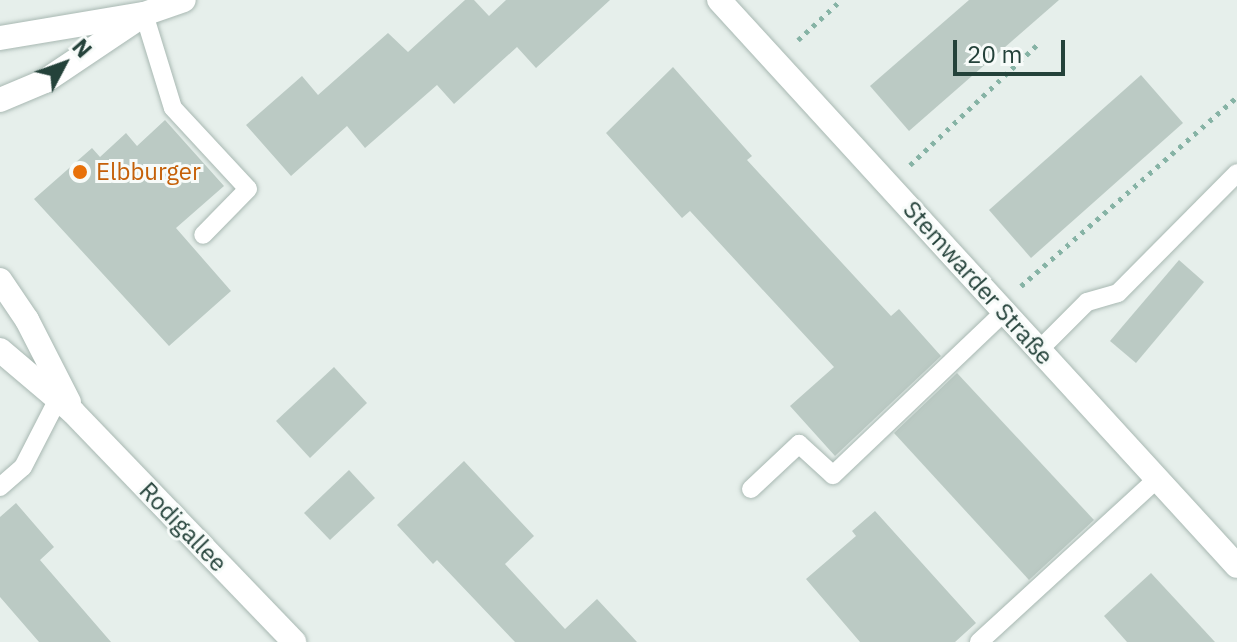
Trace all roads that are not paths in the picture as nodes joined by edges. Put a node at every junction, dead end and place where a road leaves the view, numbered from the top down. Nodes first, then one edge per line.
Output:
1 (719, 0) edge
2 (165, 5) edge
3 (0, 38) edge
4 (0, 100) edge
5 (1237, 173) edge
6 (203, 235) dead end
7 (0, 280) edge
8 (1001, 308) junction
9 (0, 350) edge
10 (1039, 350) junction
11 (66, 406) junction
12 (1157, 479) junction
13 (0, 487) edge
14 (751, 489) dead end
15 (1237, 566) edge
16 (294, 642) edge
17 (979, 642) edge

1 - 8 main road, Stemwarder Straße
2 - 3 main road
2 - 4 main road
2 - 6 lane
5 - 10 lane
7 - 11 main road, Rodigallee
8 - 10 main road, Stemwarder Straße
8 - 14 lane
9 - 11 main road, Rodigallee
10 - 12 main road, Stemwarder Straße
11 - 13 lane
11 - 16 main road, Rodigallee
12 - 15 main road, Stemwarder Straße
12 - 17 lane

